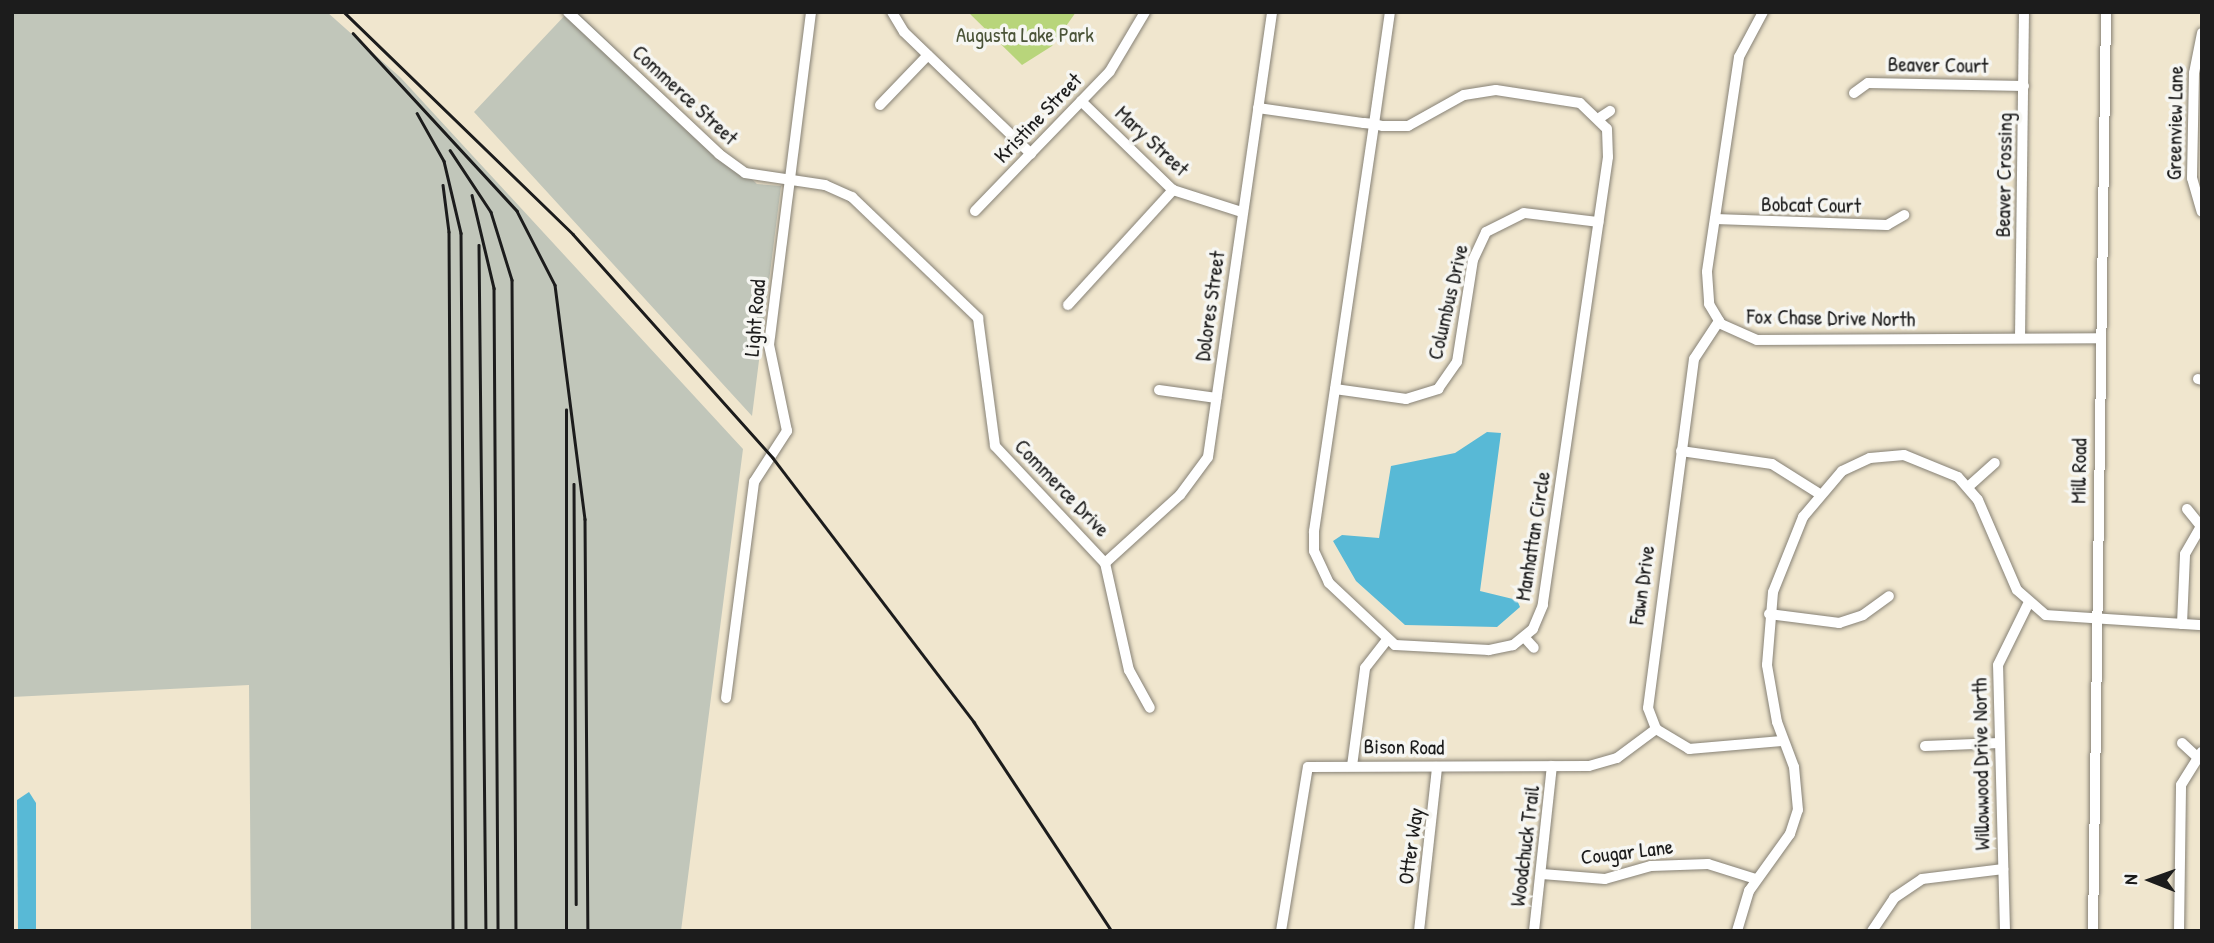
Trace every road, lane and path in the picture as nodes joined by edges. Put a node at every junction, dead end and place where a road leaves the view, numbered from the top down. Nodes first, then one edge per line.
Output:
1 (568, 12) edge
2 (811, 12) edge
3 (892, 12) edge
4 (1146, 12) edge
5 (1272, 12) edge
6 (1390, 12) edge
7 (1747, 12) edge
8 (2024, 12) edge
9 (2106, 12) edge
10 (1760, 16) edge
11 (2202, 33) edge
12 (928, 55) junction
13 (2024, 86) junction
14 (1853, 93) dead end
15 (1081, 101) junction
16 (880, 105) dead end
17 (1258, 108) junction
18 (1610, 111) dead end
19 (1601, 117) junction
20 (1374, 124) junction
21 (1031, 154) junction
22 (789, 181) junction
23 (1173, 190) junction
24 (975, 211) dead end
25 (1242, 212) junction
26 (2202, 212) edge
27 (1904, 215) dead end
28 (1715, 219) junction
29 (1598, 222) junction
30 (1068, 305) dead end
31 (1719, 321) junction
32 (2020, 338) junction
33 (2100, 338) junction
34 (1335, 389) junction
35 (1159, 390) dead end
36 (1216, 398) junction
37 (1681, 451) junction
38 (1995, 463) dead end
39 (1968, 487) junction
40 (1818, 493) junction
41 (2187, 509) dead end
42 (2201, 525) edge
43 (1105, 563) junction
44 (1889, 596) dead end
45 (2028, 604) junction
46 (1769, 614) junction
47 (2095, 621) junction
48 (2182, 624) junction
49 (2202, 625) edge
50 (1525, 638) junction
51 (1387, 640) junction
52 (1534, 648) dead end
53 (726, 698) dead end
54 (1150, 708) dead end
55 (1657, 729) junction
56 (1782, 741) junction
57 (1998, 743) junction
58 (2182, 743) dead end
59 (1925, 746) dead end
60 (2199, 754) edge
61 (1352, 766) junction
62 (1552, 766) junction
63 (1437, 767) junction
64 (2003, 869) junction
65 (1542, 874) junction
66 (1756, 879) junction
67 (1281, 931) edge
68 (1419, 931) edge
69 (1534, 931) edge
70 (1737, 931) edge
71 (1872, 931) edge
72 (2005, 931) edge
73 (2093, 931) edge
74 (2179, 931) edge

1 - 22 street, Commerce Street
2 - 22 street, Light Road
3 - 12 street
4 - 15 street, Kristine Street
5 - 17 street, Dolores Street
6 - 20 street
7 - 10 street
8 - 13 street, Beaver Crossing
9 - 33 street, Mill Road
10 - 28 street, Fox Chase Drive North
11 - 26 street, Greenview Lane
12 - 16 street
12 - 21 street
13 - 14 street, Beaver Court
13 - 32 street, Beaver Crossing
15 - 21 street, Kristine Street
15 - 23 street, Mary Street
17 - 20 street
17 - 25 street, Dolores Street
18 - 19 street
19 - 20 street
19 - 29 street, Manhattan Circle
20 - 34 street
21 - 24 street, Kristine Street
22 - 43 street, Commerce Drive
22 - 53 street, Light Road
23 - 25 street, Mary Street
23 - 30 street
25 - 36 street, Dolores Street
27 - 28 street, Bobcat Court
28 - 31 street, Fox Chase Drive North
29 - 34 street, Columbus Drive
29 - 50 street, Manhattan Circle
31 - 32 street, Fox Chase Drive North
31 - 37 street, Fawn Drive
32 - 33 street, Fox Chase Drive North
33 - 47 street, Mill Road
34 - 51 street
35 - 36 street
36 - 43 street, Dolores Street
37 - 40 street
37 - 55 street, Fawn Drive
38 - 39 street
39 - 40 street
39 - 45 street
40 - 46 street
41 - 42 street
42 - 48 street
43 - 54 street, Commerce Drive
44 - 46 street
45 - 47 street
45 - 57 street, Willowwood Drive North
46 - 56 street
47 - 48 street
47 - 73 street, Mill Road
48 - 49 street
50 - 51 street
50 - 52 street
51 - 61 street
55 - 56 street
55 - 62 street, Bison Road
56 - 66 street
57 - 59 street
57 - 64 street, Willowwood Drive North
58 - 60 street
60 - 74 street
61 - 63 street, Bison Road
61 - 67 street, Bison Road
62 - 63 street, Bison Road
62 - 65 street, Woodchuck Trail
63 - 68 street, Otter Way
64 - 71 street
64 - 72 street, Willowwood Drive North
65 - 66 street, Cougar Lane
65 - 69 street, Woodchuck Trail
66 - 70 street

